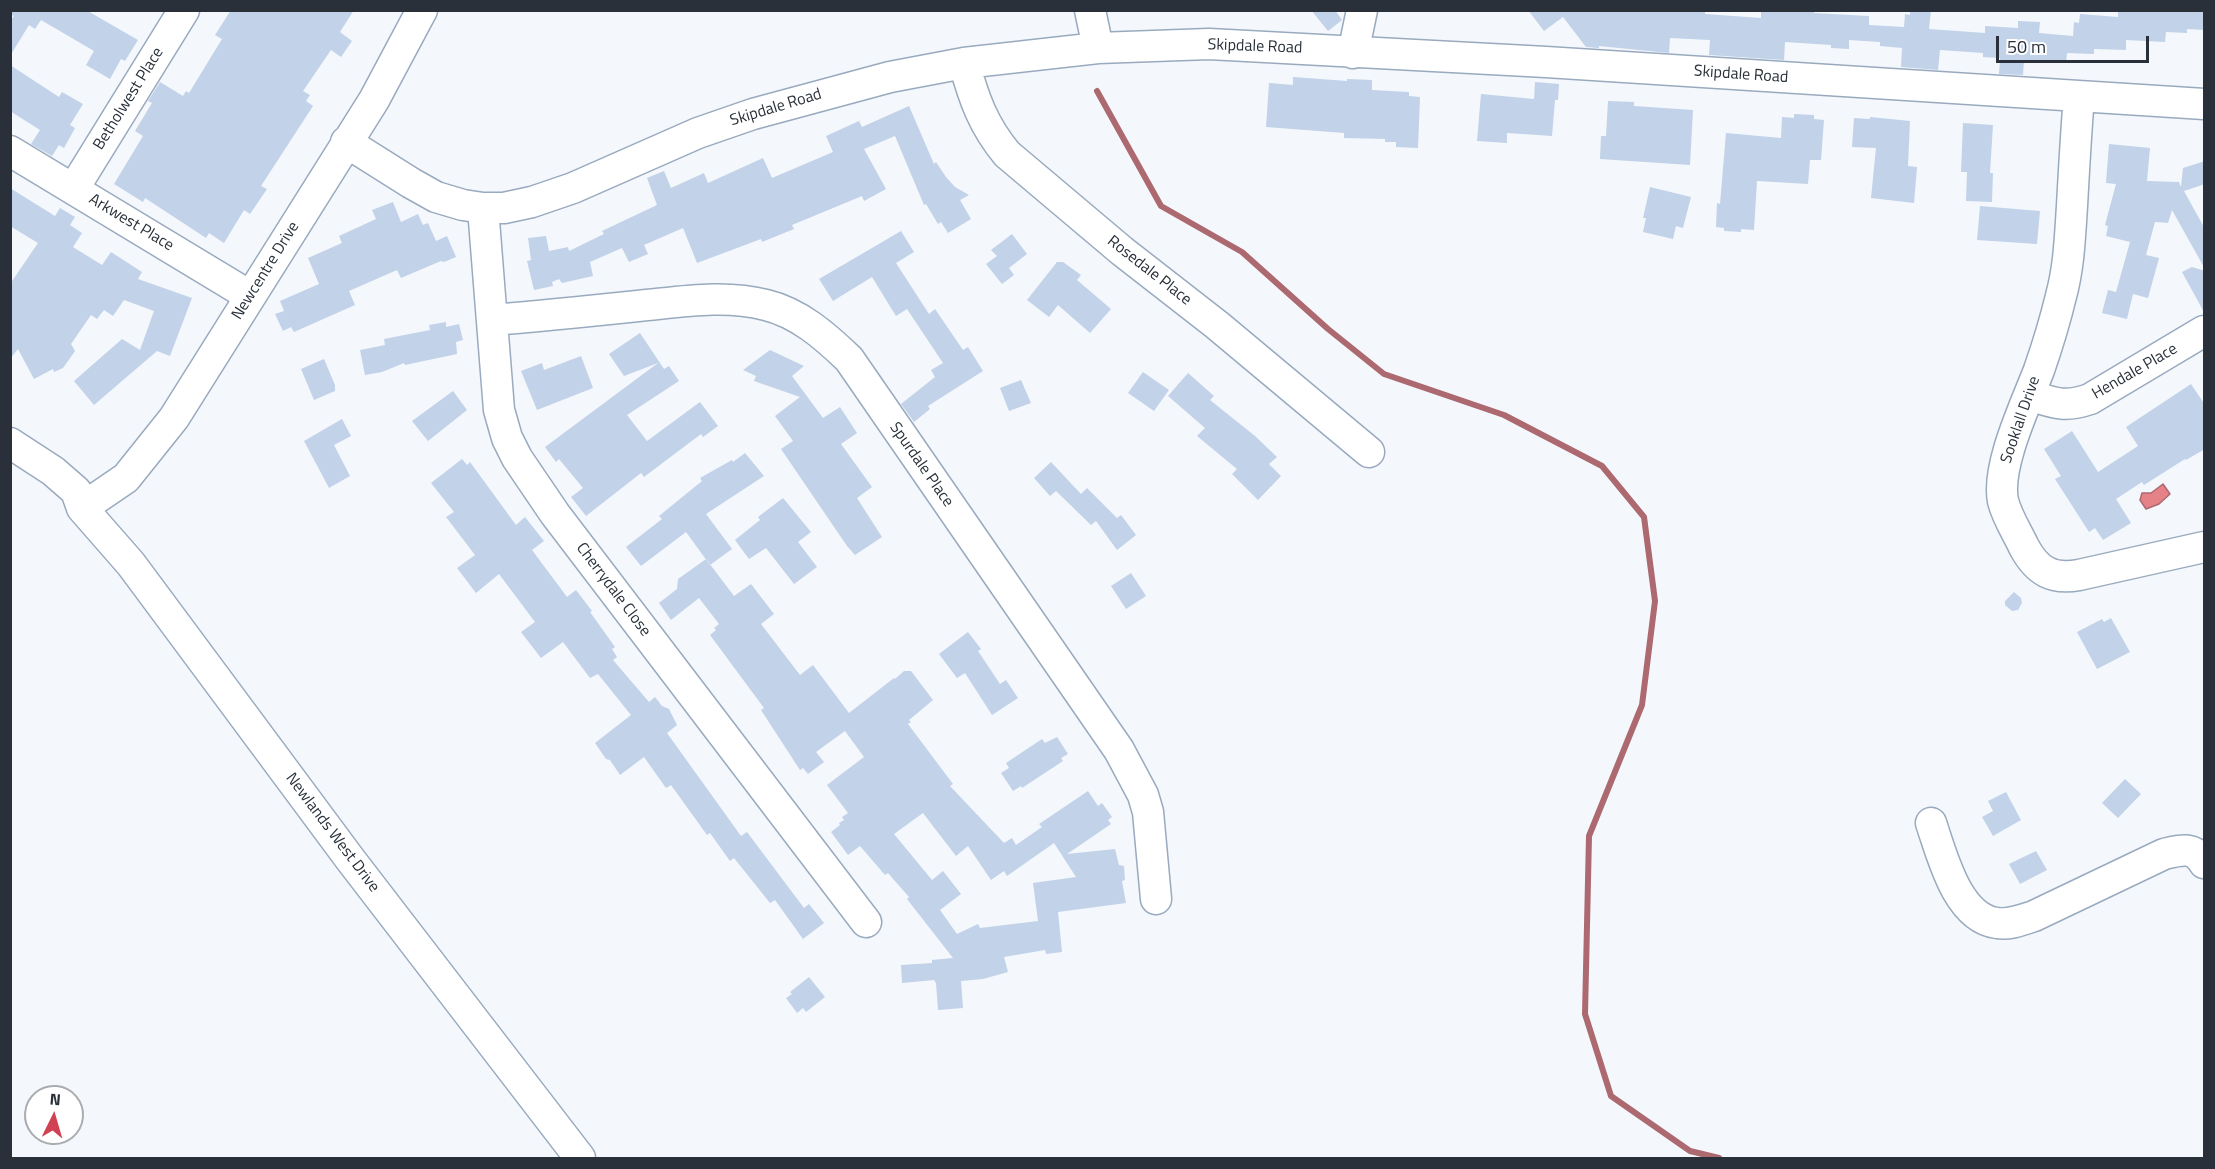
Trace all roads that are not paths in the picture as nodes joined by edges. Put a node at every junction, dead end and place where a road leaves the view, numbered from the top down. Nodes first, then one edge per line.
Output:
1 (422, 10) edge
2 (1090, 10) edge
3 (1362, 10) edge
4 (174, 14) edge
5 (1098, 48) junction
6 (1353, 53) junction
7 (964, 63) junction
8 (2079, 96) junction
9 (2205, 104) edge
10 (346, 142) junction
11 (10, 151) edge
12 (74, 188) junction
13 (483, 208) junction
14 (250, 296) junction
15 (493, 320) junction
16 (2205, 331) edge
17 (2029, 395) junction
18 (10, 443) edge
19 (1369, 452) dead end
20 (10, 466) edge
21 (82, 508) junction
22 (2205, 547) edge
23 (1931, 823) dead end
24 (2205, 862) edge
25 (1156, 899) dead end
26 (866, 922) dead end
27 (579, 1158) edge

1 - 10 street, Newcentre Drive
2 - 5 street
3 - 6 street
4 - 12 street, Betholwest Place
5 - 6 street, Skipdale Road
5 - 7 street, Skipdale Road
6 - 8 street, Skipdale Road
7 - 13 street, Skipdale Road
7 - 19 street, Rosedale Place
8 - 9 street, Skipdale Road
8 - 17 street, Sooklall Drive
10 - 13 street, Skipdale Road
10 - 14 street, Newcentre Drive
11 - 12 street, Arkwest Place
12 - 14 street, Arkwest Place
13 - 15 street, Cherrydale Close
14 - 21 street, Newcentre Drive
15 - 25 street, Spurdale Place
15 - 26 street, Cherrydale Close
16 - 17 street, Hendale Place
17 - 22 street, Sooklall Drive
18 - 21 street, Newlands West Drive
20 - 21 street, Newlands West Drive
21 - 27 street, Newlands West Drive
23 - 24 street

